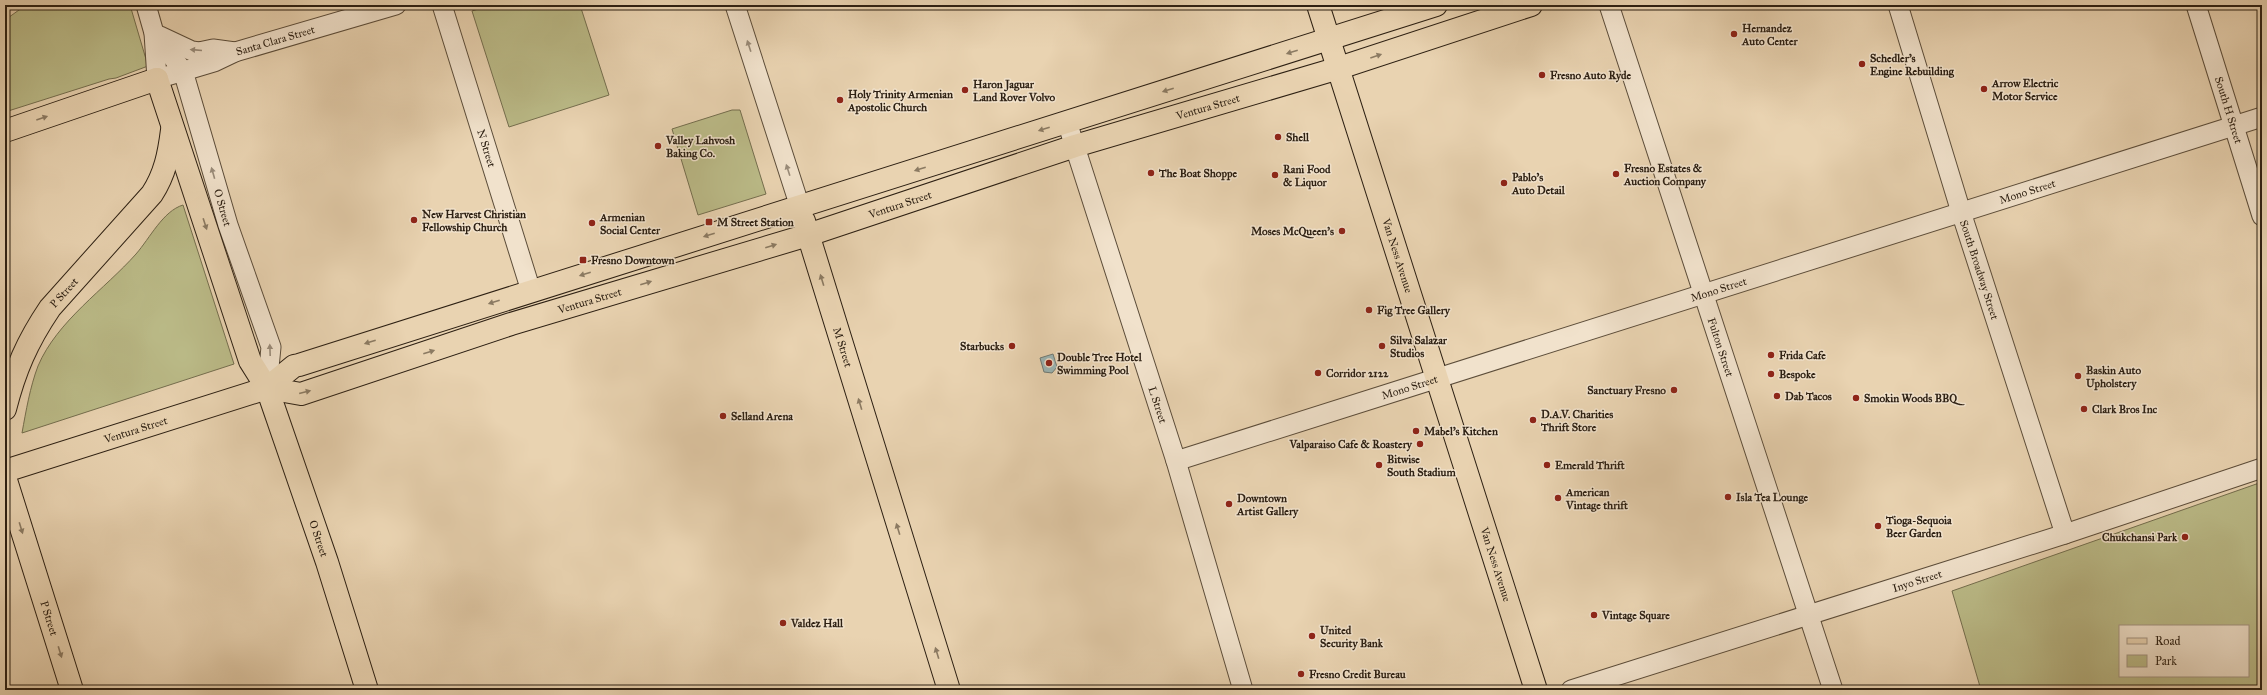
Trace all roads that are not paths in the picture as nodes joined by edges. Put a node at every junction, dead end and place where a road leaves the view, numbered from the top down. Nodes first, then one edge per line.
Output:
1 (146, 5) edge
2 (396, 5) edge
3 (442, 5) edge
4 (735, 5) edge
5 (1318, 5) edge
6 (1436, 5) edge
7 (1531, 5) edge
8 (1609, 5) edge
9 (1898, 5) edge
10 (2196, 5) edge
11 (154, 33) junction
12 (1329, 41) junction
13 (235, 52) junction
14 (1339, 68) junction
15 (183, 71) junction
16 (156, 79) junction
17 (2262, 117) edge
18 (1067, 122) junction
19 (2234, 126) junction
20 (173, 127) junction
21 (5, 131) edge
22 (1074, 146) junction
23 (193, 187) junction
24 (152, 194) junction
25 (800, 207) junction
26 (1960, 212) junction
27 (2262, 216) edge
28 (808, 235) junction
29 (531, 291) junction
30 (1703, 294) junction
31 (1436, 379) junction
32 (267, 388) junction
33 (5, 409) edge
34 (1176, 461) junction
35 (2262, 468) edge
36 (5, 471) edge
37 (5, 477) edge
38 (2065, 534) junction
39 (1810, 615) junction
40 (72, 690) edge
41 (367, 690) edge
42 (949, 690) edge
43 (1243, 690) edge
44 (1536, 690) edge
45 (1571, 690) edge
46 (1833, 690) edge

1 - 11 street, O Street
2 - 13 street, Santa Clara Street
3 - 29 street, N Street
25 -> 4 street, M Street
5 - 12 main road, Van Ness Avenue
6 - 12 main road, Ventura Street
14 -> 7 main road, Ventura Street
8 - 30 street, Fulton Street
9 - 26 street, South Broadway Street
10 - 19 street, South H Street
13 -> 11 street
11 - 15 street, O Street
11 - 16 street, O Street
12 - 14 main road, Van Ness Avenue
12 -> 18 main road, Ventura Street
13 - 15 street, Santa Clara Street
14 - 22 main road, Ventura Street
14 - 31 main road, Van Ness Avenue
15 - 16 street, Santa Clara Street
32 -> 15 street, O Street
16 - 20 main road, O Street
21 -> 16 main road
17 - 19 street, Mono Street
18 - 22 street, L Street
18 -> 25 main road, Ventura Street
19 - 26 street, Mono Street
19 - 27 street, South H Street
20 - 23 main road, O Street
20 - 24 main road, P Street
22 - 28 main road, Ventura Street
22 - 34 street, L Street
23 - 24 main road, P Street
23 -> 32 main road, O Street
24 - 33 main road, P Street
25 - 28 main road, M Street
25 -> 29 main road, Ventura Street
26 - 30 street, Mono Street
26 - 38 street, South Broadway Street
32 -> 28 main road, Ventura Street
42 -> 28 main road, M Street
29 -> 32 main road, Ventura Street
30 - 31 street, Mono Street
30 - 39 street, Fulton Street
31 - 34 street, Mono Street
31 - 44 main road, Van Ness Avenue
32 - 36 main road, Ventura Street
32 - 41 main road, O Street
34 - 43 street, L Street
35 - 38 street, Inyo Street
37 -> 40 main road, P Street
38 - 39 street, Inyo Street
39 - 45 street, Inyo Street
39 - 46 street, Fulton Street

